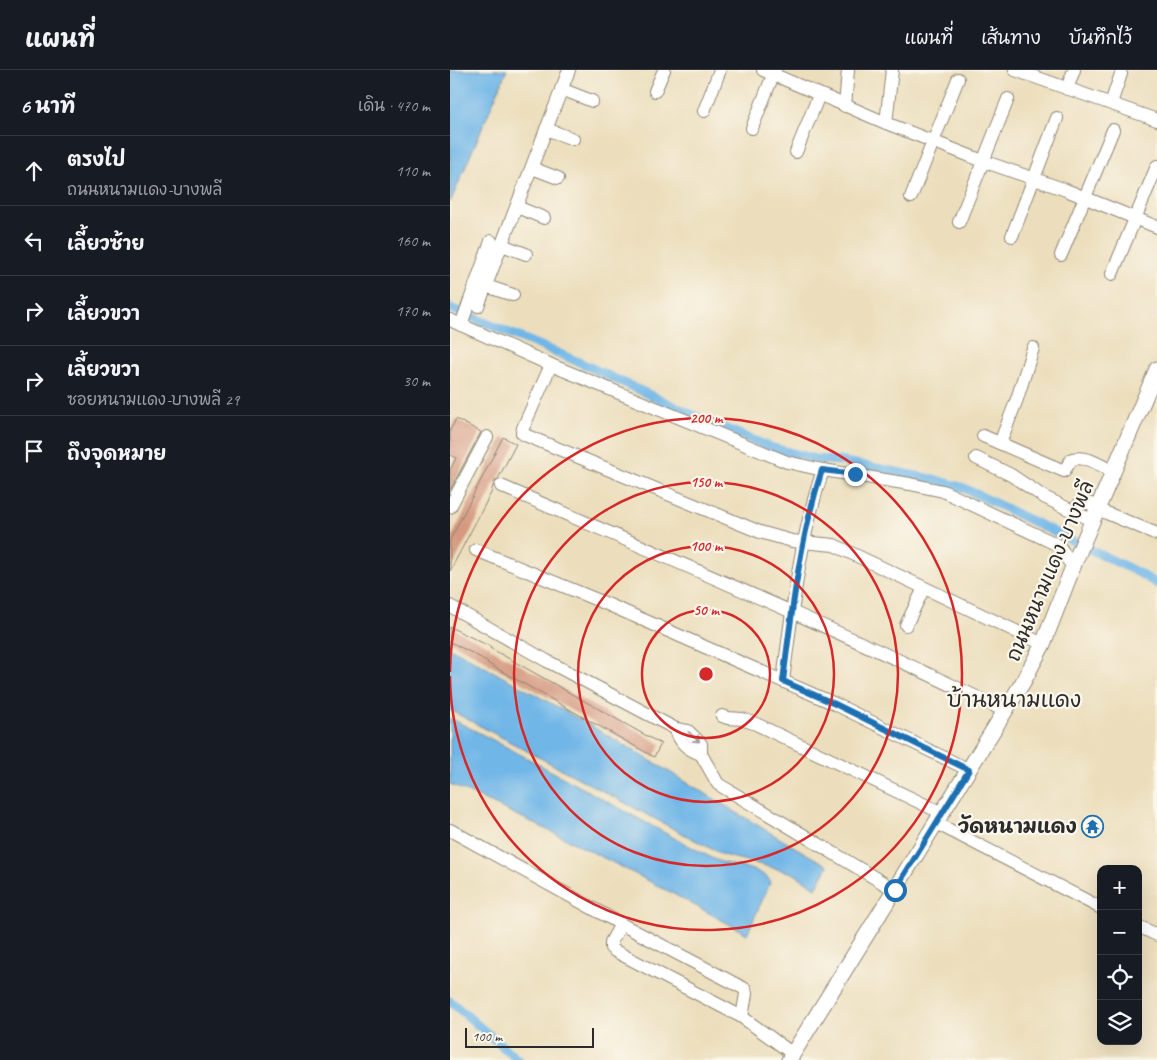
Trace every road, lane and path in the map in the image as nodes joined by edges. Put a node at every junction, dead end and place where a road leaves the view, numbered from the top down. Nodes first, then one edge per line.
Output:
1 (569, 70) edge
2 (664, 70) edge
3 (720, 70) edge
4 (848, 70) edge
5 (892, 70) edge
6 (1074, 70) edge
7 (771, 71) edge
8 (1020, 71) edge
9 (1121, 74) dead end
10 (958, 79) dead end
11 (561, 89) junction
12 (1067, 89) junction
13 (655, 91) dead end
14 (819, 95) junction
15 (1008, 99) dead end
16 (592, 101) dead end
17 (1110, 103) junction
18 (845, 106) junction
19 (704, 111) dead end
20 (1057, 118) dead end
21 (1156, 118) edge
22 (886, 122) junction
23 (752, 128) dead end
24 (546, 129) junction
25 (1114, 130) dead end
26 (573, 139) dead end
27 (934, 141) junction
28 (796, 152) dead end
29 (983, 161) junction
30 (1157, 166) edge
31 (532, 168) junction
32 (558, 178) dead end
33 (1035, 178) junction
34 (911, 197) dead end
35 (1086, 198) junction
36 (517, 207) junction
37 (544, 218) dead end
38 (1134, 218) junction
39 (959, 222) dead end
40 (1157, 227) edge
41 (1012, 236) dead end
42 (497, 243) junction
43 (526, 254) dead end
44 (1061, 255) dead end
45 (1112, 274) dead end
46 (486, 286) junction
47 (513, 295) dead end
48 (478, 306) dead end
49 (455, 322) edge
50 (1033, 348) dead end
51 (551, 365) junction
52 (1157, 369) edge
53 (984, 436) dead end
54 (487, 437) dead end
55 (1000, 443) junction
56 (976, 458) dead end
57 (822, 470) junction
58 (1114, 472) junction
59 (501, 486) dead end
60 (450, 507) edge
61 (1096, 512) junction
62 (1157, 534) edge
63 (802, 542) junction
64 (476, 550) dead end
65 (1075, 562) junction
66 (924, 588) junction
67 (450, 606) edge
68 (792, 611) junction
69 (906, 625) dead end
70 (1043, 644) junction
71 (783, 681) junction
72 (1005, 711) junction
73 (722, 716) dead end
74 (969, 770) junction
75 (939, 818) junction
76 (450, 830) edge
77 (895, 890) junction
78 (1097, 906) edge
79 (621, 924) junction
80 (1142, 928) edge
81 (1157, 936) edge
82 (742, 1017) junction
83 (791, 1057) edge

1 - 11 street
2 - 13 street
3 - 19 street
4 - 18 street
5 - 22 street
6 - 12 street
7 - 14 street
7 - 23 street
8 - 12 street
9 - 17 street
10 - 27 street
11 - 16 street
11 - 24 street
12 - 17 street
14 - 18 street
14 - 28 street
15 - 29 street
17 - 21 street
18 - 22 street
20 - 33 street
22 - 27 street
24 - 26 street
24 - 31 street
25 - 35 street
27 - 29 street
27 - 34 street
29 - 33 street
29 - 39 street
30 - 38 street
31 - 32 street
31 - 36 street
33 - 35 street
33 - 41 street
35 - 38 street
35 - 44 street
36 - 37 street
36 - 42 street
38 - 40 street
38 - 45 street
42 - 43 street
42 - 46 street
42 - 49 street
46 - 47 street
46 - 48 street
49 - 51 street
50 - 55 street
51 - 57 street
51 - 63 street
52 - 58 main road, ถนนหนามแดง-บางพลี
53 - 55 street
54 - 60 street
55 - 58 street
56 - 61 street
57 - 63 street
57 - 65 street
58 - 61 main road, ถนนหนามแดง-บางพลี
59 - 68 street
61 - 62 street
61 - 65 main road, ถนนหนามแดง-บางพลี
63 - 66 street
63 - 68 street
64 - 71 street
65 - 70 main road, ถนนหนามแดง-บางพลี
66 - 69 street
66 - 70 street
67 - 77 street
68 - 71 street
68 - 72 street
70 - 72 main road, ถนนหนามแดง-บางพลี
71 - 74 street
72 - 74 main road, ถนนหนามแดง-บางพลี
73 - 75 street
74 - 75 main road, ถนนหนามแดง-บางพลี
75 - 77 main road, ถนนหนามแดง-บางพลี
75 - 78 street
76 - 79 street
77 - 83 main road, ถนนหนามแดง-บางพลี
79 - 82 street
79 - 82 street
80 - 81 street
82 - 83 street

